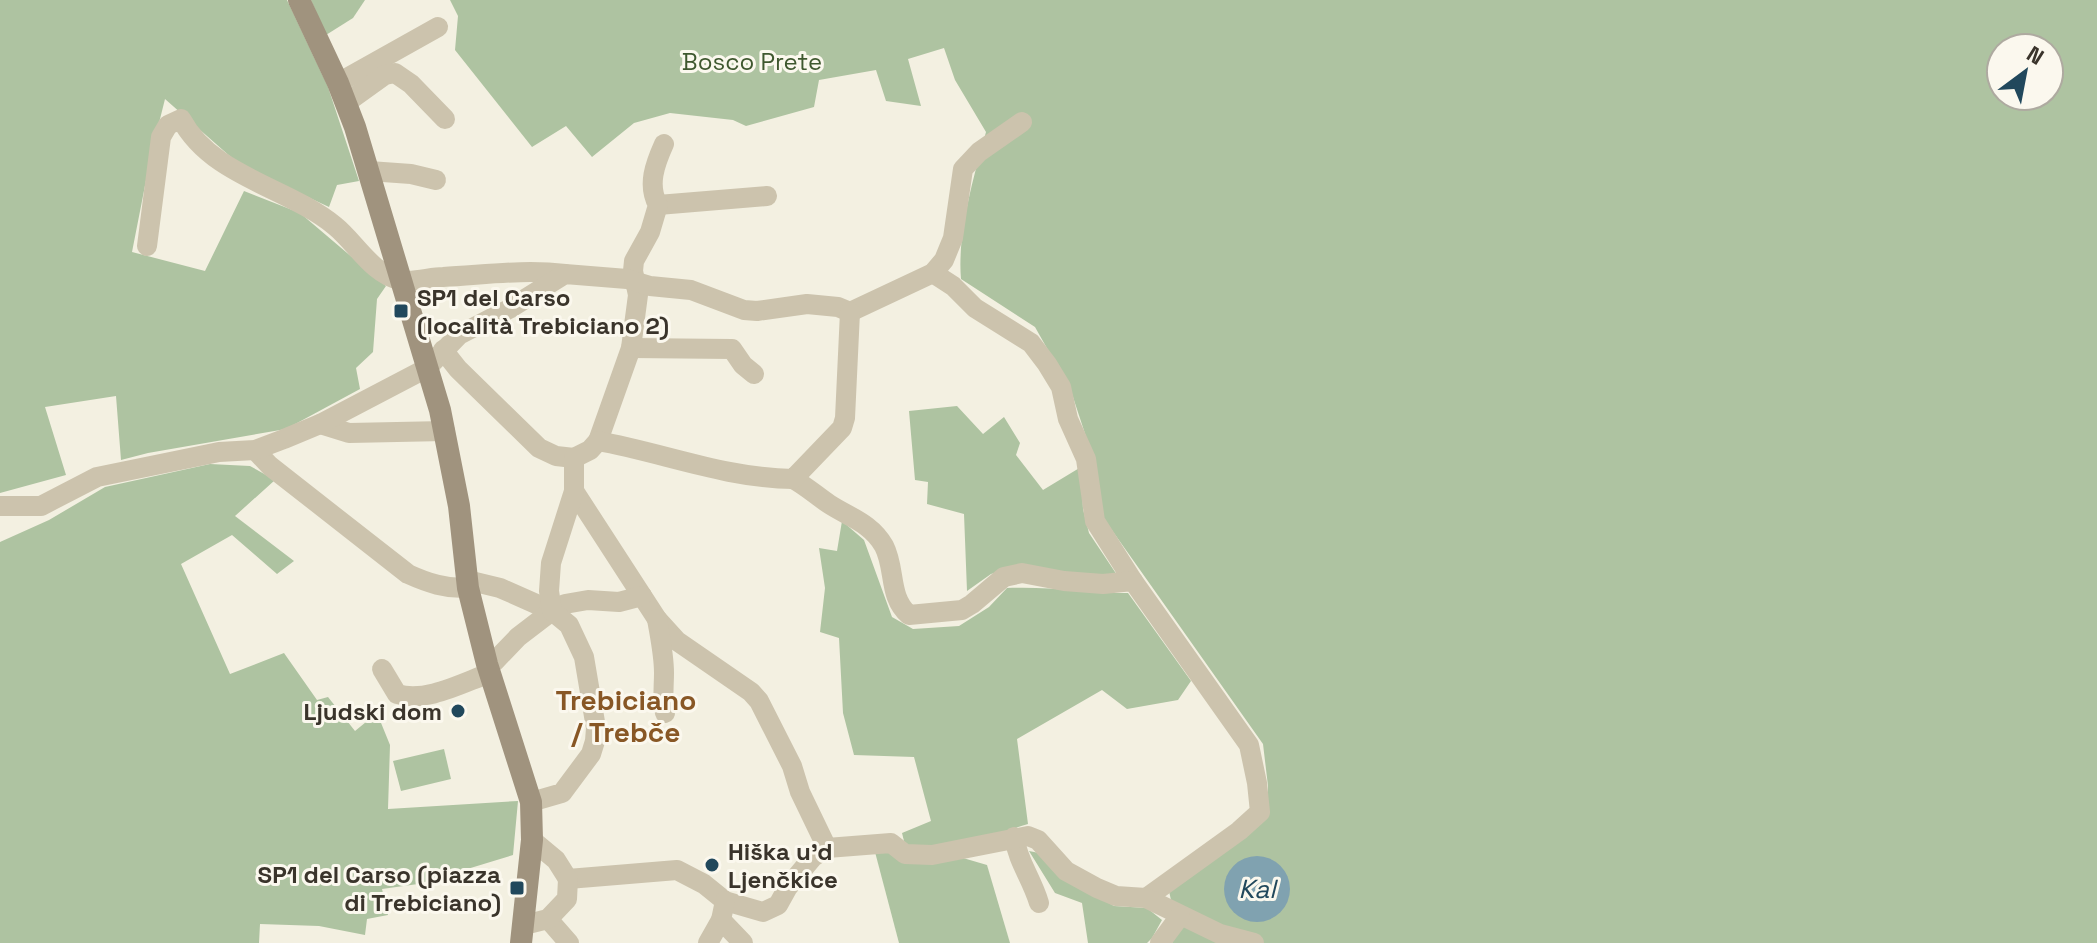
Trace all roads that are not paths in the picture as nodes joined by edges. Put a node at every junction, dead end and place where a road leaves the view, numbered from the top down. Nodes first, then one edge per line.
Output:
1 (299, 0) edge
2 (438, 27) dead end
3 (342, 93) junction
4 (445, 119) dead end
5 (1022, 122) dead end
6 (664, 144) dead end
7 (369, 171) junction
8 (436, 180) dead end
9 (767, 196) dead end
10 (658, 205) junction
11 (147, 246) dead end
12 (933, 273) junction
13 (565, 274) junction
14 (401, 280) junction
15 (636, 281) junction
16 (850, 312) junction
17 (631, 348) junction
18 (443, 350) junction
19 (427, 368) junction
20 (754, 374) dead end
21 (320, 424) junction
22 (445, 431) junction
23 (598, 441) junction
24 (255, 450) junction
25 (574, 458) junction
26 (793, 479) junction
27 (574, 491) junction
28 (0, 506) edge
29 (41, 506) junction
30 (0, 521) edge
31 (1133, 581) junction
32 (468, 584) junction
33 (642, 596) junction
34 (552, 611) junction
35 (657, 619) junction
36 (382, 669) dead end
37 (488, 669) junction
38 (665, 713) dead end
39 (531, 802) junction
40 (1014, 837) junction
41 (532, 840) junction
42 (827, 848) junction
43 (568, 879) junction
44 (1146, 898) junction
45 (1039, 903) dead end
46 (723, 910) junction
47 (1180, 916) junction
48 (548, 919) junction
49 (522, 934) edge
50 (569, 943) edge
51 (708, 943) edge
52 (743, 943) edge
53 (1160, 943) edge
54 (1254, 943) edge

1 - 3 main road
2 - 3 street
3 - 4 street
3 - 7 main road
5 - 12 street
6 - 10 street
7 - 8 street
7 - 14 main road
9 - 10 street
10 - 15 street
11 - 14 street
12 - 16 street
12 - 31 street
13 - 14 street
13 - 15 street
13 - 18 street
14 - 19 main road
15 - 16 street
15 - 17 street
16 - 26 street
17 - 20 street
17 - 23 street
18 - 19 street
18 - 25 street
19 - 21 street
19 - 22 main road
21 - 22 street
21 - 24 street
22 - 32 main road
23 - 25 street
23 - 26 street
24 - 29 street
24 - 32 street
25 - 27 street
26 - 31 street
27 - 33 street
27 - 34 street
28 - 29 street
29 - 30 street
31 - 44 street
32 - 34 street
32 - 37 main road
33 - 34 street
33 - 35 street
34 - 37 street
34 - 39 street
35 - 38 street
35 - 42 street
36 - 37 street
37 - 39 main road
39 - 41 main road
40 - 42 street
40 - 44 street
40 - 45 street
41 - 43 street
41 - 49 main road
42 - 46 street
43 - 46 street
43 - 48 street
44 - 47 street
46 - 51 street
46 - 52 street
47 - 53 street
47 - 54 street
48 - 49 street
48 - 50 street

